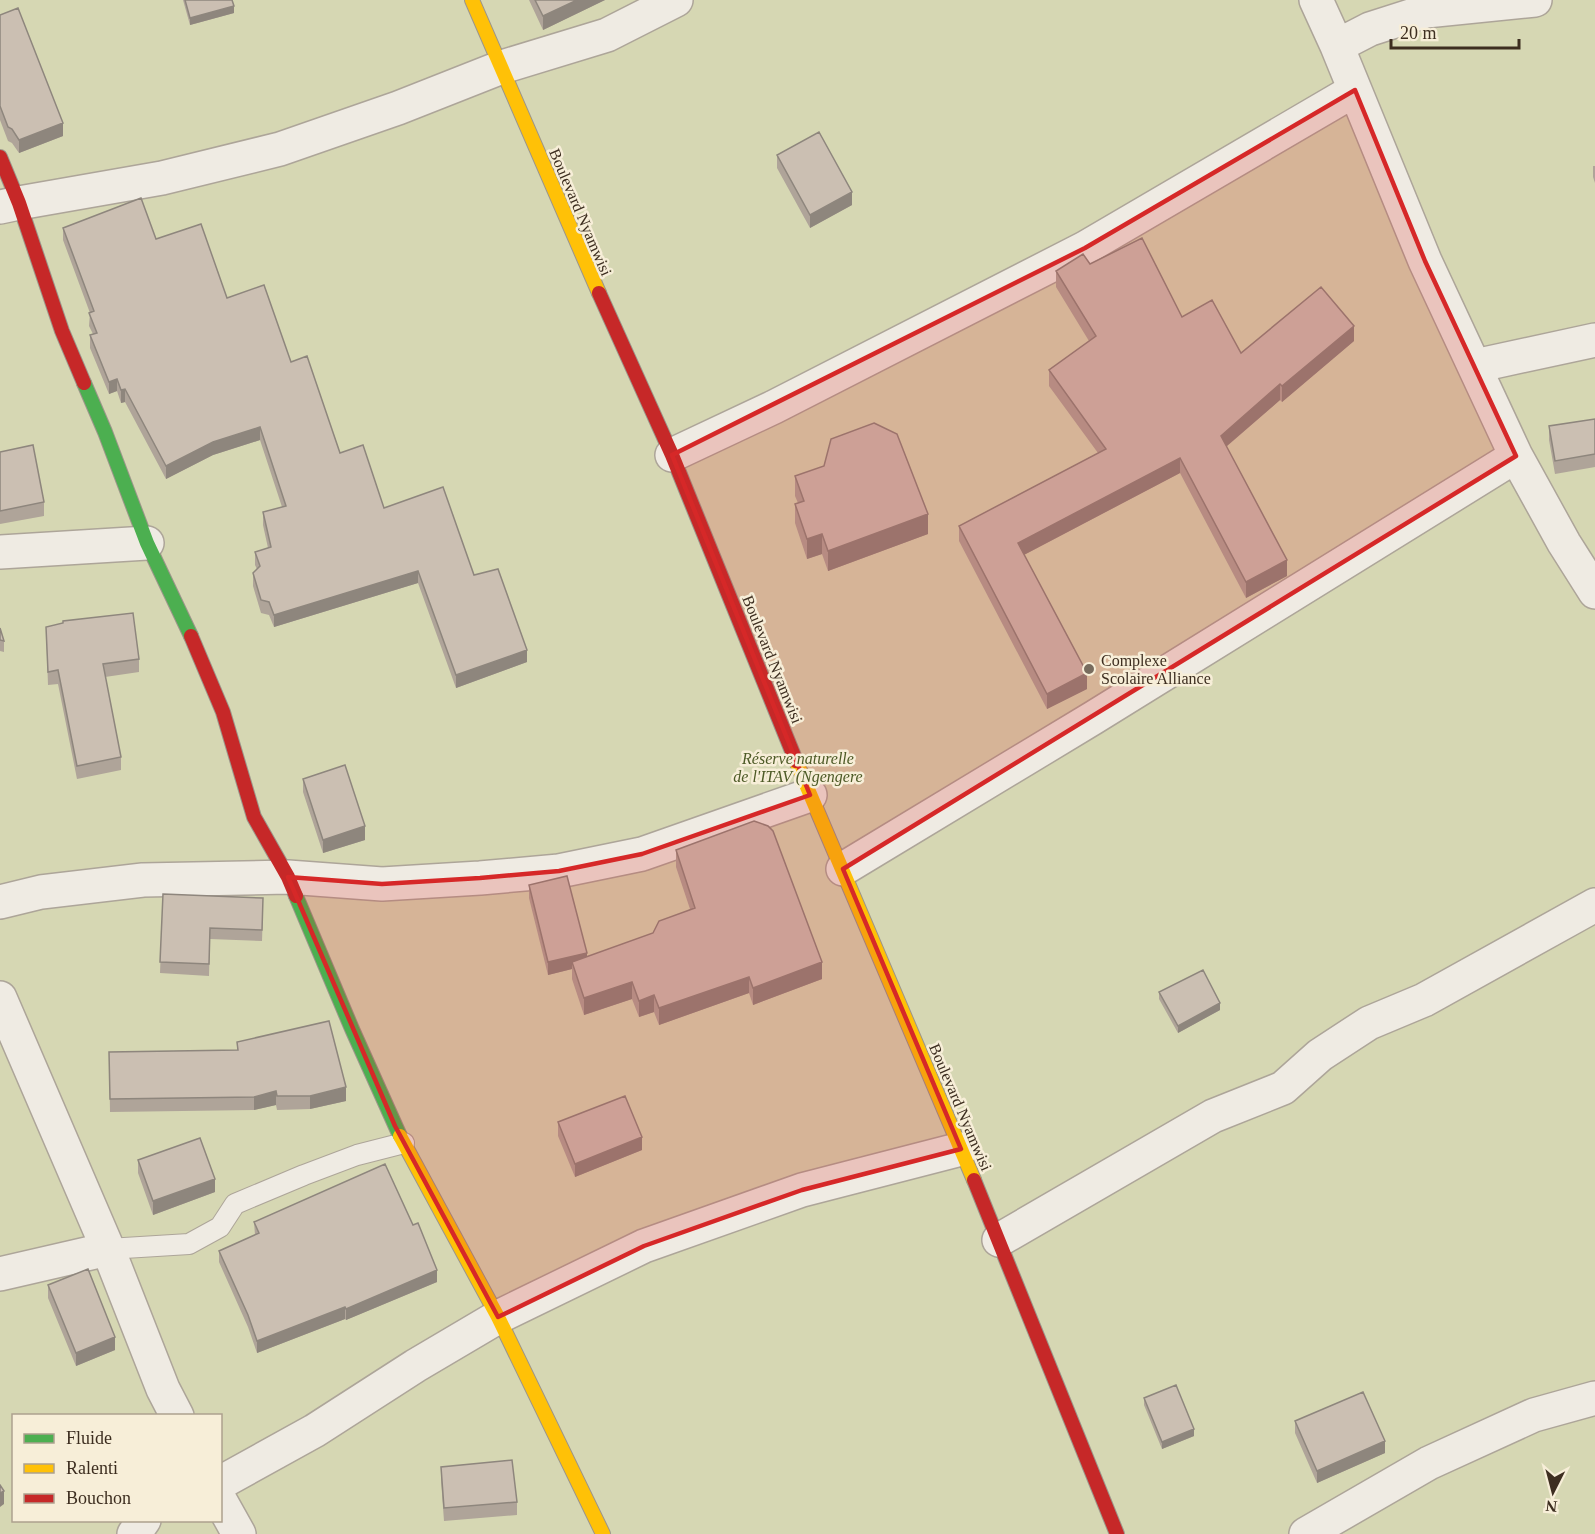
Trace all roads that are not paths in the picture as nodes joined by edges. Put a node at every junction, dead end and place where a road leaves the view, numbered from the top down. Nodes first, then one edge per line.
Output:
1 (472, 0) edge
2 (676, 0) edge
3 (1316, 0) edge
4 (1535, 0) edge
5 (1337, 46) junction
6 (502, 67) junction
7 (1355, 90) junction
8 (0, 157) edge
9 (9, 205) edge
10 (1595, 340) edge
11 (1475, 366) junction
12 (672, 455) junction
13 (1516, 456) junction
14 (147, 543) junction
15 (0, 552) edge
16 (1595, 592) edge
17 (810, 795) junction
18 (843, 869) junction
19 (288, 877) junction
20 (0, 902) edge
21 (1595, 905) edge
22 (0, 998) edge
23 (404, 1143) junction
24 (961, 1149) junction
25 (999, 1240) junction
26 (108, 1249) junction
27 (0, 1274) edge
28 (498, 1317) junction
29 (1595, 1398) edge
30 (176, 1414) edge
31 (222, 1482) edge
32 (222, 1504) edge
33 (143, 1522) edge
34 (134, 1534) edge
35 (239, 1534) edge
36 (603, 1534) edge
37 (1117, 1534) edge
38 (1306, 1534) edge

1 - 6 main road, Boulevard Nyamwisi
2 - 6 street
3 - 5 street
4 - 5 street
5 - 7 street
6 - 9 street
6 - 12 main road, Boulevard Nyamwisi
7 - 11 street
7 - 12 street
8 - 9 main road
9 - 14 main road
10 - 11 street
11 - 13 street
12 - 17 main road, Boulevard Nyamwisi
13 - 16 street
13 - 18 street
14 - 15 street
14 - 19 main road
17 - 18 main road, Boulevard Nyamwisi
17 - 19 street
18 - 24 main road, Boulevard Nyamwisi
19 - 20 street
19 - 23 main road
21 - 25 street
22 - 26 street
23 - 26 lane
23 - 28 main road
24 - 25 main road, Boulevard Nyamwisi
24 - 28 street
25 - 37 main road, Boulevard Nyamwisi
26 - 27 street
26 - 30 street
28 - 31 street
28 - 36 main road
29 - 38 street
32 - 35 street
33 - 34 street

